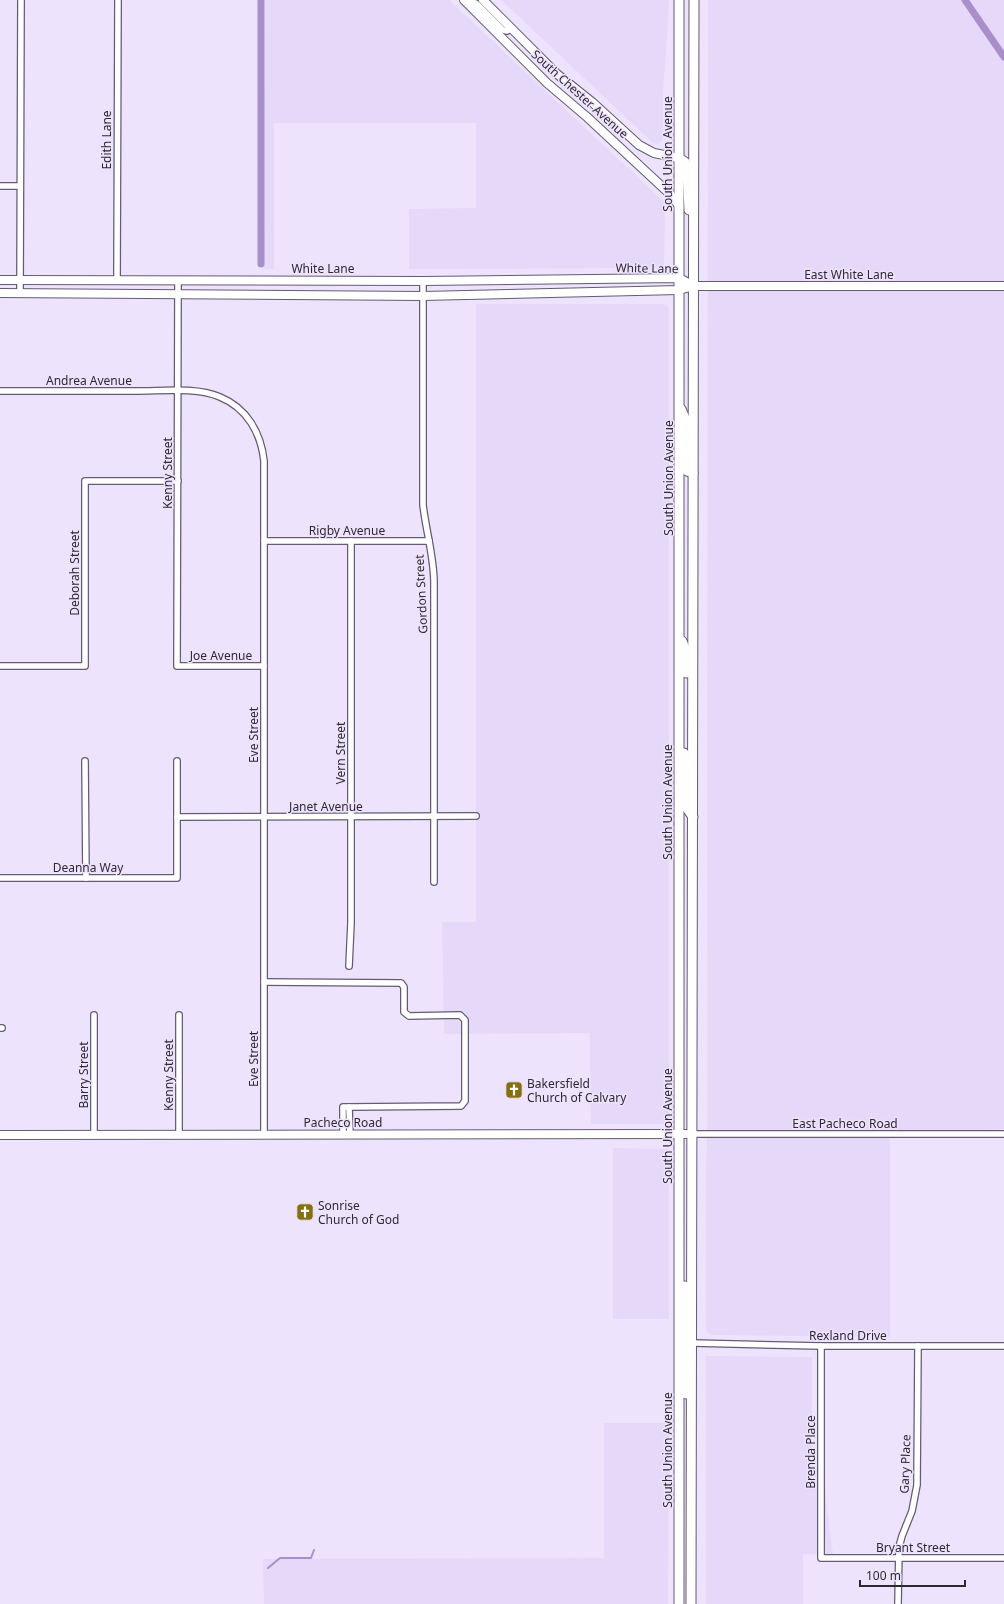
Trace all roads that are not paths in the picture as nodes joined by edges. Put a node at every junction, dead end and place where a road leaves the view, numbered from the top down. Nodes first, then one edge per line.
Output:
1 (21, 0) edge
2 (118, 0) edge
3 (464, 0) edge
4 (470, 0) edge
5 (483, 0) edge
6 (679, 0) edge
7 (692, 2) edge
8 (512, 29) junction
9 (679, 158) junction
10 (0, 186) edge
11 (20, 186) junction
12 (679, 206) junction
13 (694, 226) junction
14 (679, 278) junction
15 (20, 279) junction
16 (0, 280) edge
17 (117, 280) junction
18 (178, 280) junction
19 (423, 281) junction
20 (694, 286) junction
21 (1004, 286) edge
22 (679, 290) junction
23 (20, 292) junction
24 (0, 293) edge
25 (178, 295) junction
26 (423, 296) junction
27 (0, 391) edge
28 (178, 391) junction
29 (680, 406) junction
30 (693, 473) junction
31 (178, 481) junction
32 (680, 522) junction
33 (264, 541) junction
34 (351, 541) junction
35 (429, 541) junction
36 (693, 589) junction
37 (680, 636) junction
38 (0, 666) edge
39 (177, 666) joint
40 (264, 666) junction
41 (693, 702) junction
42 (680, 753) junction
43 (85, 761) dead end
44 (177, 761) dead end
45 (434, 816) junction
46 (476, 816) dead end
47 (177, 817) junction
48 (264, 817) junction
49 (351, 817) junction
50 (693, 817) junction
51 (0, 878) edge
52 (86, 878) junction
53 (434, 882) dead end
54 (349, 966) dead end
55 (264, 982) junction
56 (94, 1015) dead end
57 (179, 1015) dead end
58 (346, 1134) junction
59 (686, 1134) junction
60 (1004, 1134) edge
61 (0, 1135) edge
62 (94, 1135) junction
63 (179, 1135) junction
64 (264, 1135) junction
65 (679, 1257) junction
66 (679, 1338) junction
67 (692, 1343) junction
68 (821, 1346) junction
69 (918, 1346) junction
70 (1004, 1346) edge
71 (692, 1425) junction
72 (821, 1558) joint
73 (898, 1558) junction
74 (1004, 1558) edge
75 (679, 1580) junction
76 (678, 1604) edge
77 (684, 1604) edge
78 (692, 1604) edge
79 (898, 1604) edge

1 - 11 street
2 - 17 street, Edith Lane
3 - 12 main road, South Chester Avenue
4 - 8 street
5 - 8 main road, South Chester Avenue
6 - 9 main road, South Union Avenue
7 - 13 main road, South Union Avenue
8 - 9 main road, South Chester Avenue
9 - 12 main road, South Union Avenue
9 - 13 main road
10 - 11 street
11 - 15 street
12 - 14 main road, South Union Avenue
13 - 20 main road, South Union Avenue
14 - 19 main road, White Lane
14 - 20 main road, White Lane
14 - 22 main road, South Union Avenue
15 - 16 main road, White Lane
15 - 17 main road, White Lane
15 - 23 street
17 - 18 main road, White Lane
18 - 19 main road, White Lane
18 - 25 street, Kenny Street
19 - 26 street, Gordon Street
20 - 21 main road, East White Lane
20 - 22 main road, White Lane
20 - 30 main road, South Union Avenue
22 - 26 main road, White Lane
22 - 29 main road, South Union Avenue
23 - 24 main road, White Lane
23 - 25 main road, White Lane
25 - 26 main road, White Lane
25 - 28 street, Kenny Street
26 - 35 street, Gordon Street
27 - 28 street, Andrea Avenue
28 - 31 street, Kenny Street
28 - 33 street, Eve Street
29 - 30 main road
29 - 32 main road, South Union Avenue
30 - 36 main road, South Union Avenue
31 - 38 street, Deborah Street
31 - 39 street, Kenny Street
32 - 36 main road
32 - 37 main road, South Union Avenue
33 - 34 street, Rigby Avenue
33 - 40 street, Eve Street
34 - 35 street, Rigby Avenue
34 - 49 street, Vern Street
35 - 45 street, Gordon Street
36 - 41 main road, South Union Avenue
37 - 41 main road
37 - 42 main road, South Union Avenue
39 - 40 street, Joe Avenue
40 - 48 street, Eve Street
41 - 50 main road, South Union Avenue
42 - 50 main road
42 - 59 main road, South Union Avenue
43 - 52 street
44 - 47 street
45 - 46 street, Janet Avenue
45 - 49 street, Janet Avenue
45 - 53 street, Gordon Street
47 - 48 street, Janet Avenue
47 - 52 street, Deanna Way
48 - 49 street, Janet Avenue
48 - 55 street, Eve Street
49 - 54 street, Vern Street
50 - 59 main road, South Union Avenue
51 - 52 street, Deanna Way
55 - 58 street
55 - 64 street, Eve Street
56 - 62 street, Barry Street
57 - 63 street, Kenny Street
58 - 59 main road, Pacheco Road
58 - 64 main road, Pacheco Road
59 - 60 street, East Pacheco Road
59 - 65 main road, South Union Avenue
59 - 67 main road, South Union Avenue
61 - 62 main road, Pacheco Road
62 - 63 main road, Pacheco Road
63 - 64 main road, Pacheco Road
65 - 66 main road, South Union Avenue
65 - 67 main road
66 - 71 main road
66 - 75 main road, South Union Avenue
67 - 68 street, Rexland Drive
67 - 71 main road, South Union Avenue
68 - 69 street, Rexland Drive
68 - 72 street, Brenda Place
69 - 70 street, Rexland Drive
69 - 73 street, Gary Place
71 - 78 main road, South Union Avenue
72 - 73 street, Bryant Street
73 - 74 street, Bryant Street
73 - 79 street, Gary Place
75 - 76 main road, South Union Avenue
75 - 77 main road

